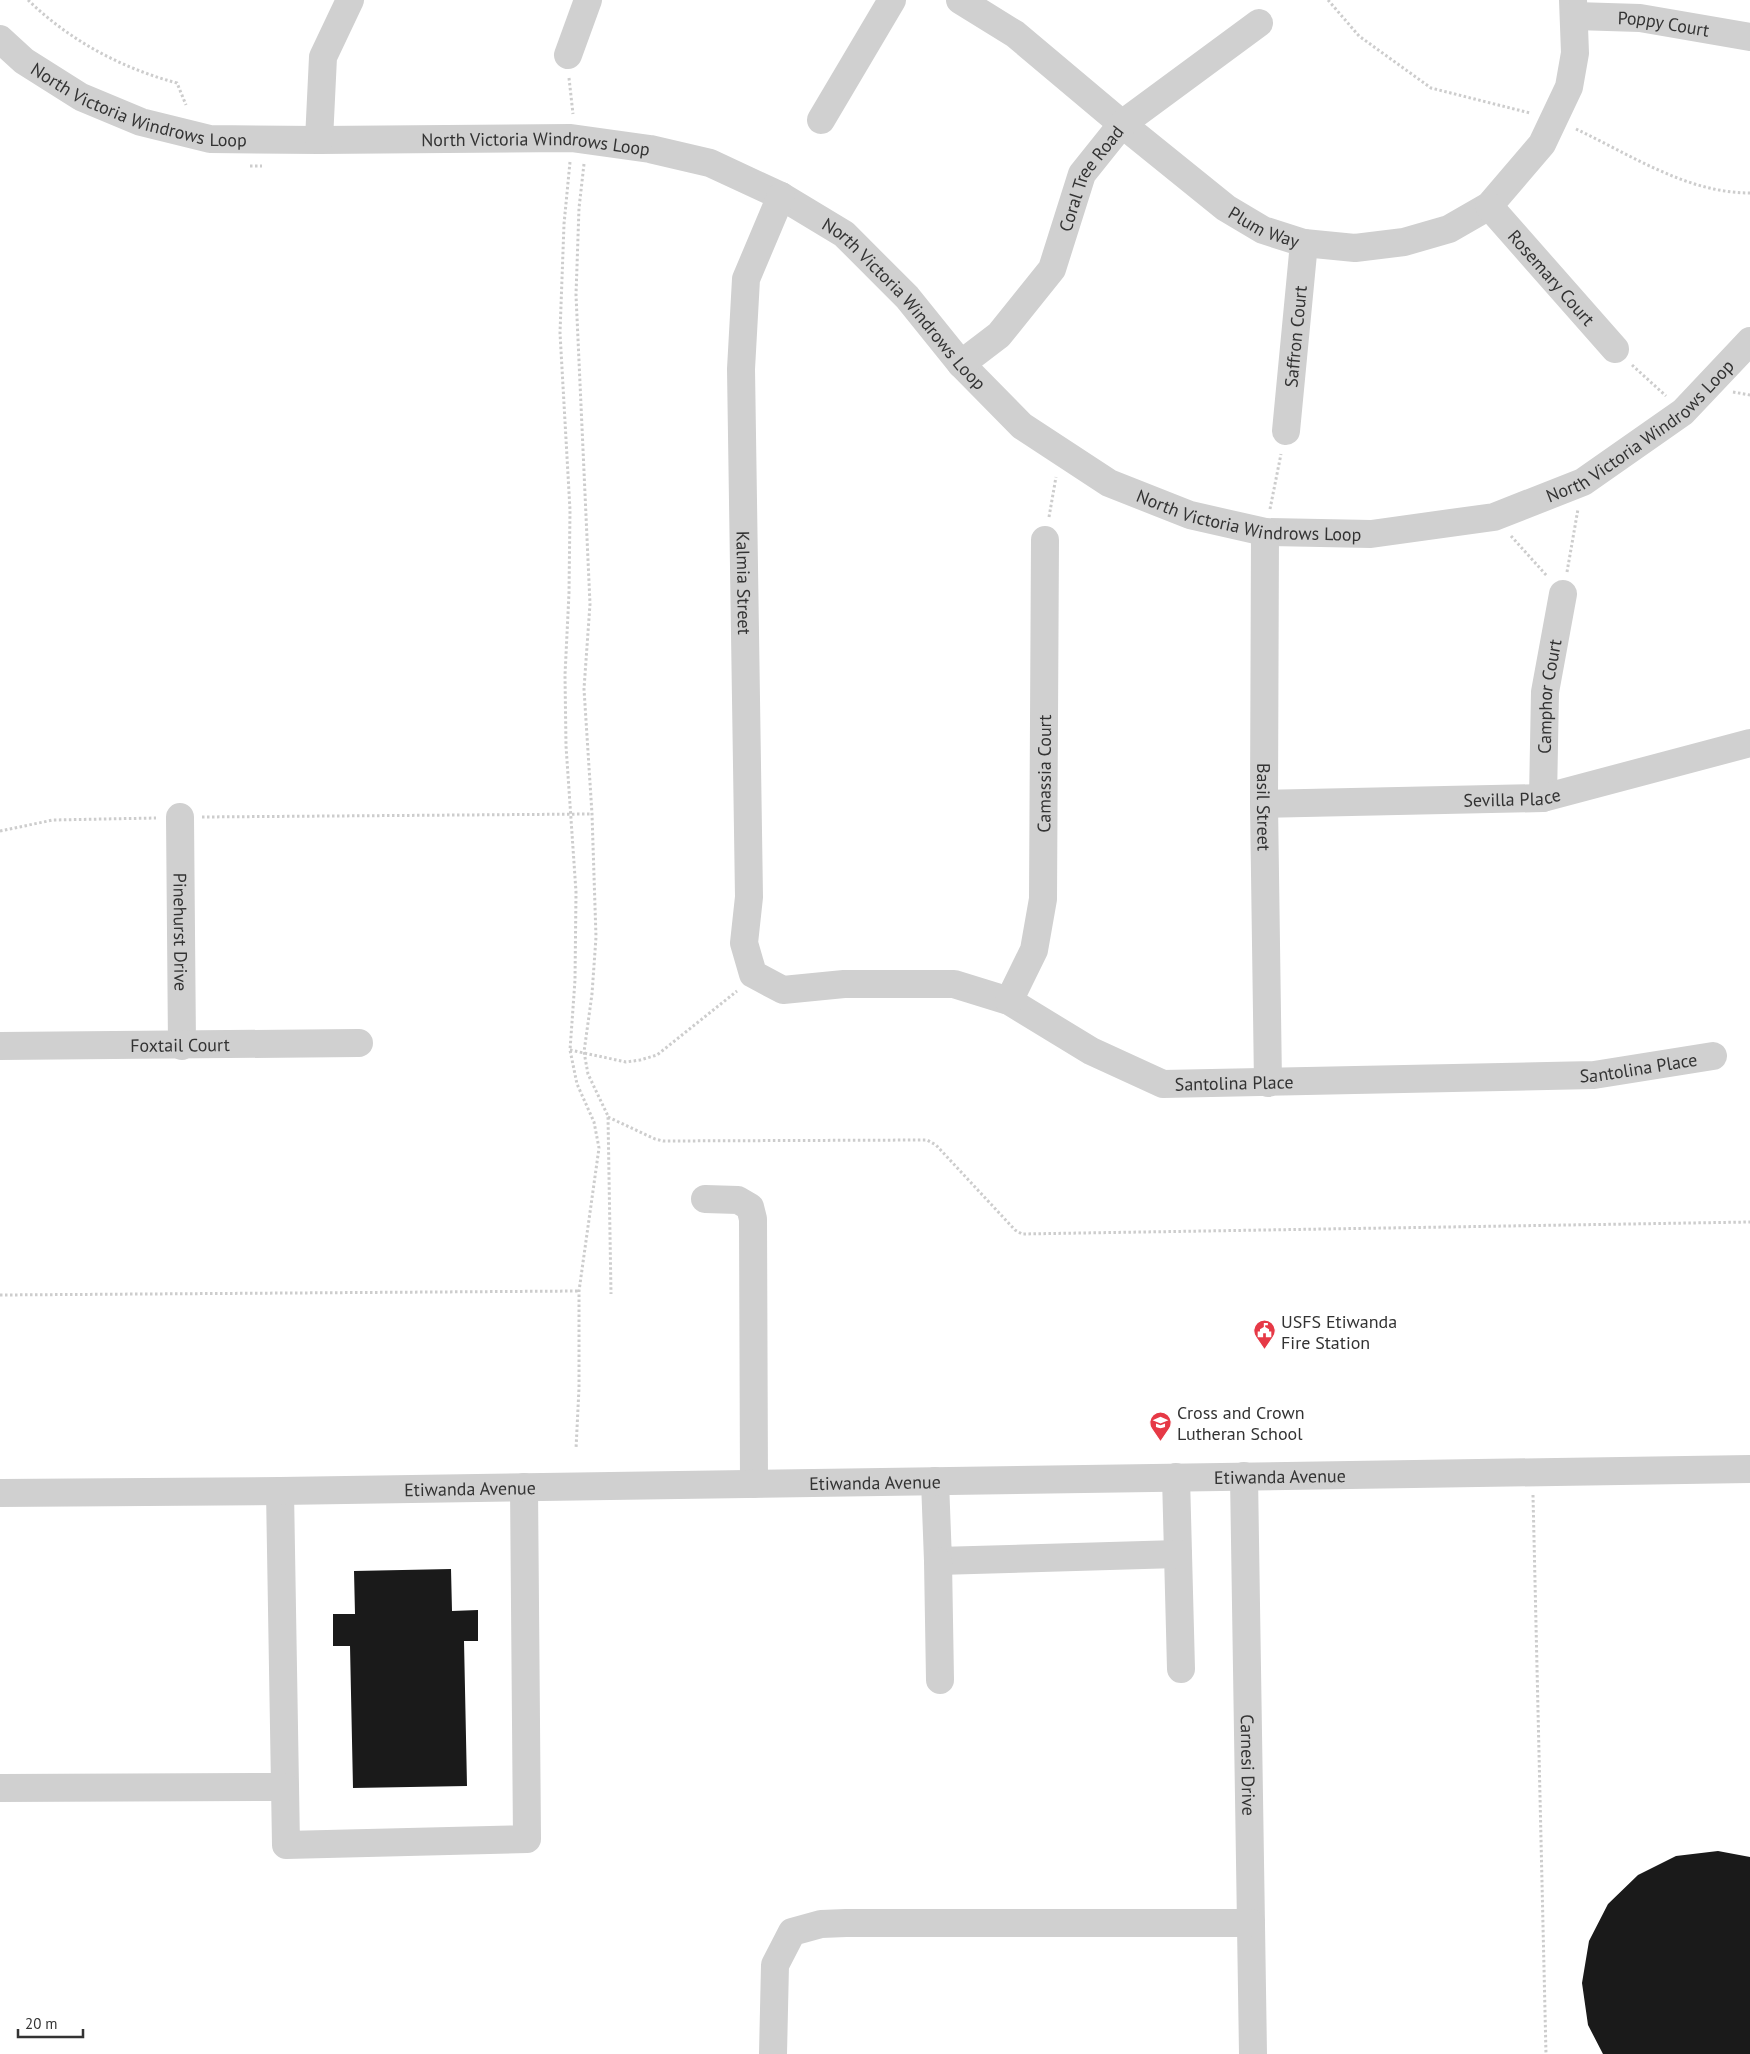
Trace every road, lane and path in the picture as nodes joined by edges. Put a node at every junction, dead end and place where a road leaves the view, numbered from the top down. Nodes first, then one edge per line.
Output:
1 (28, 0) edge
2 (350, 0) edge
3 (588, 0) edge
4 (892, 0) edge
5 (960, 0) edge
6 (1328, 0) edge
7 (1574, 8) edge
8 (1259, 23) dead end
9 (1750, 38) edge
10 (0, 39) edge
11 (568, 55) joint
12 (186, 105) dead end
13 (573, 109) dead end
14 (822, 120) dead end
15 (1553, 121) junction
16 (1122, 124) junction
17 (319, 140) junction
18 (1750, 192) edge
19 (781, 196) junction
20 (1489, 206) junction
21 (1304, 243) junction
22 (1750, 341) edge
23 (1615, 349) joint
24 (961, 364) junction
25 (1683, 412) junction
26 (1286, 431) joint
27 (1060, 450) junction
28 (1583, 482) junction
29 (1494, 517) junction
30 (1265, 532) junction
31 (1045, 540) joint
32 (1563, 594) junction
33 (1750, 743) edge
34 (1543, 798) junction
35 (1264, 804) junction
36 (592, 814) junction
37 (572, 815) junction
38 (180, 818) junction
39 (0, 831) edge
40 (753, 974) junction
41 (1008, 1000) junction
42 (359, 1043) dead end
43 (0, 1046) edge
44 (182, 1046) junction
45 (570, 1050) junction
46 (584, 1052) junction
47 (1713, 1056) dead end
48 (1268, 1083) junction
49 (608, 1117) junction
50 (705, 1199) dead end
51 (1750, 1222) edge
52 (579, 1291) junction
53 (610, 1294) dead end
54 (0, 1295) edge
55 (576, 1449) dead end
56 (1750, 1469) edge
57 (1532, 1472) junction
58 (1244, 1476) junction
59 (1176, 1477) junction
60 (935, 1481) junction
61 (754, 1484) junction
62 (524, 1487) junction
63 (280, 1491) junction
64 (0, 1493) edge
65 (1178, 1554) junction
66 (938, 1561) junction
67 (1181, 1669) dead end
68 (940, 1680) dead end
69 (285, 1787) junction
70 (0, 1788) edge
71 (1251, 1923) junction
72 (773, 2054) edge
73 (1253, 2054) edge
74 (1546, 2054) edge

1 - 12 path
2 - 17 street
3 - 11 street
4 - 14 street
5 - 16 street, Plum Way
6 - 15 path
7 - 9 street, Poppy Court
7 - 15 street, Plum Way
8 - 16 street, Coral Tree Road
10 - 17 street, North Victoria Windrows Loop
11 - 13 path
15 - 18 path
15 - 20 street, Plum Way
16 - 21 street, Plum Way
16 - 24 street, Coral Tree Road
17 - 19 street, North Victoria Windrows Loop
19 - 24 street, North Victoria Windrows Loop
19 - 40 street, Kalmia Street
20 - 21 street, Plum Way
20 - 23 street, Rosemary Court
21 - 26 street, Saffron Court
22 - 25 street, North Victoria Windrows Loop
23 - 25 path
24 - 27 street, North Victoria Windrows Loop
25 - 28 street, North Victoria Windrows Loop
26 - 30 path
27 - 30 street, North Victoria Windrows Loop
27 - 31 path
28 - 29 street, North Victoria Windrows Loop
28 - 32 path
29 - 30 street, North Victoria Windrows Loop
29 - 32 path
30 - 35 street, Basil Street
31 - 41 street, Camassia Court
32 - 34 street, Camphor Court
33 - 34 street, Sevilla Place
34 - 35 street, Sevilla Place
35 - 48 street, Basil Street
36 - 37 path
36 - 37 path
36 - 46 path
37 - 38 path
37 - 45 path
38 - 39 path
38 - 44 street, Pinehurst Drive
40 - 41 street, Santolina Place
40 - 46 path
41 - 48 street, Santolina Place
42 - 44 street, Foxtail Court
43 - 44 street, Foxtail Court
45 - 46 path
45 - 52 path
46 - 49 path
47 - 48 street, Santolina Place
49 - 51 path
49 - 53 path
50 - 61 street
52 - 54 path
52 - 55 path
56 - 57 street, Etiwanda Avenue
57 - 58 street, Etiwanda Avenue
57 - 74 path
58 - 59 street, Etiwanda Avenue
58 - 71 street, Carnesi Drive
59 - 60 street, Etiwanda Avenue
59 - 65 street
60 - 61 street, Etiwanda Avenue
60 - 66 street
61 - 62 street, Etiwanda Avenue
62 - 63 street, Etiwanda Avenue
62 - 69 street
63 - 64 street, Etiwanda Avenue
63 - 69 street
65 - 66 street
65 - 67 street
66 - 68 street
69 - 70 street
71 - 72 street
71 - 73 street, Carnesi Drive

